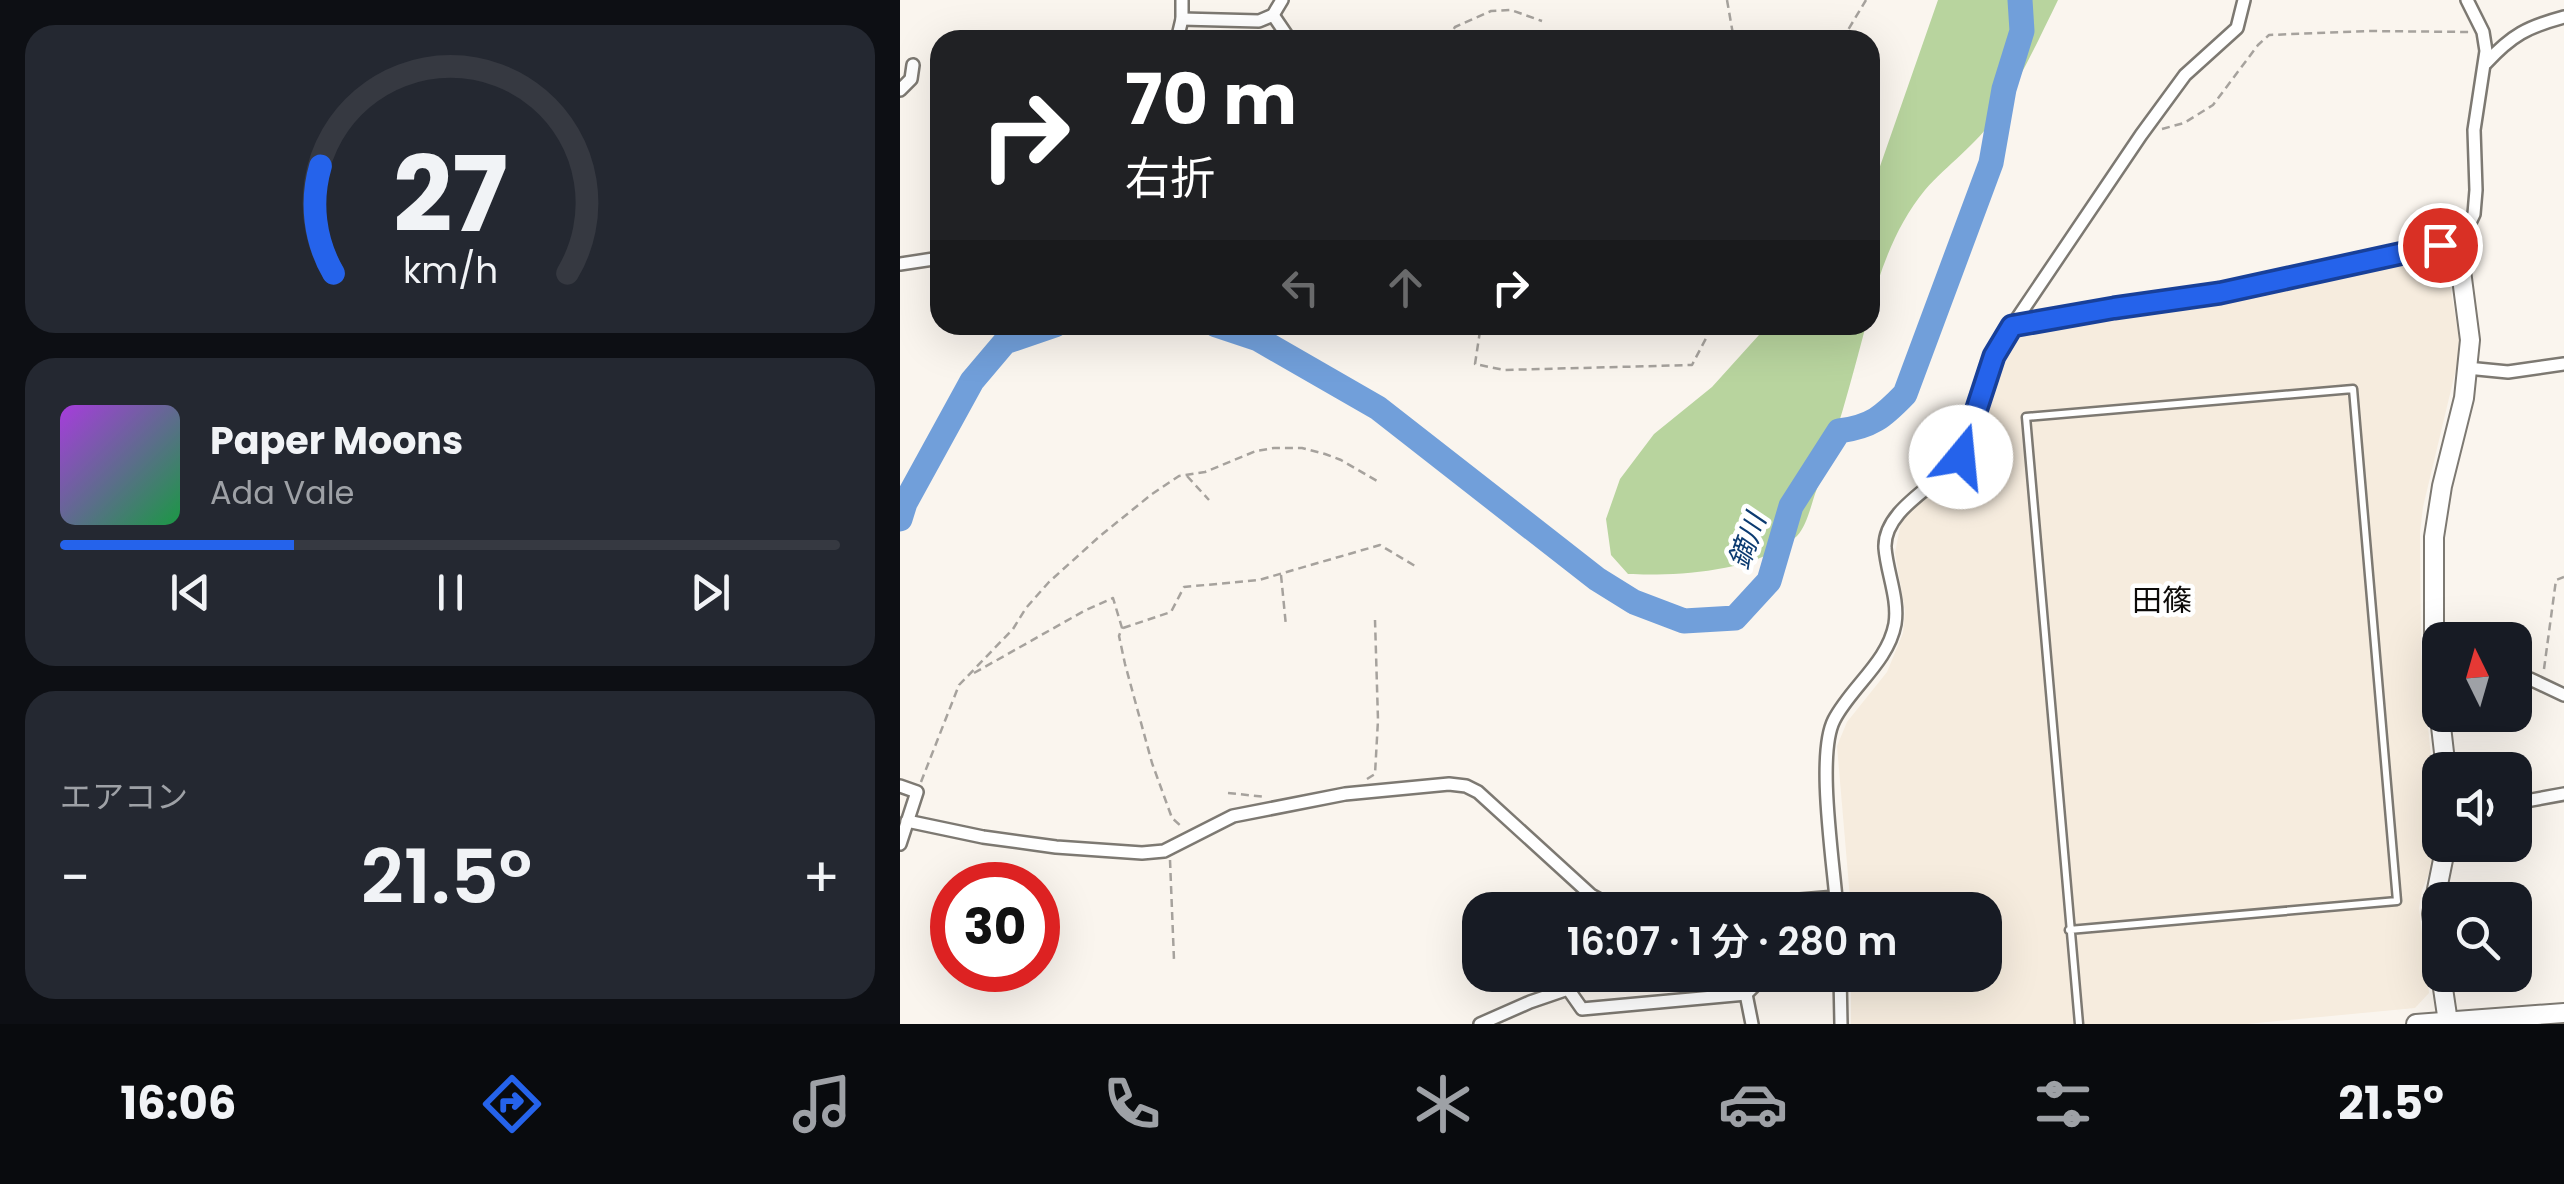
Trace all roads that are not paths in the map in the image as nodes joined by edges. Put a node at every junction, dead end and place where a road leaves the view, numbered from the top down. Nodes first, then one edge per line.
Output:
1 (1182, 0) edge
2 (1282, 0) edge
3 (2244, 0) edge
4 (2467, 0) edge
5 (1274, 14) junction
6 (2564, 17) edge
7 (1182, 19) junction
8 (1179, 30) edge
9 (1284, 30) edge
10 (2486, 63) junction
11 (913, 65) dead end
12 (900, 90) edge
13 (2462, 241) junction
14 (930, 260) edge
15 (900, 264) edge
16 (2012, 326) junction
17 (2564, 364) edge
18 (2467, 368) junction
19 (2434, 622) edge
20 (2532, 680) edge
21 (2564, 696) edge
22 (910, 790) edge
23 (2564, 794) edge
24 (2532, 799) edge
25 (907, 822) junction
26 (900, 844) edge
27 (1588, 892) edge
28 (1835, 892) edge
29 (2069, 930) junction
30 (1840, 992) edge
31 (2443, 992) edge
32 (1746, 994) joint
33 (1582, 1009) junction
34 (2564, 1013) edge
35 (2448, 1023) edge
36 (1480, 1024) edge
37 (1585, 1024) edge
38 (1752, 1024) edge
39 (1841, 1024) edge
40 (2079, 1024) edge
41 (2416, 1024) edge

1 - 7 street
2 - 5 street
3 - 16 street
4 - 10 street
5 - 7 street
5 - 9 street
6 - 10 street
7 - 8 street
10 - 13 street
11 - 12 street
13 - 16 street
13 - 18 street
14 - 15 street
16 - 28 street
17 - 18 street
18 - 19 street
20 - 21 street
22 - 25 street
23 - 24 street
25 - 26 street
25 - 27 street
29 - 29 lane
29 - 40 lane
30 - 39 street
31 - 35 street
32 - 33 street
32 - 38 street
33 - 36 street
33 - 37 street
34 - 35 street
35 - 41 street

